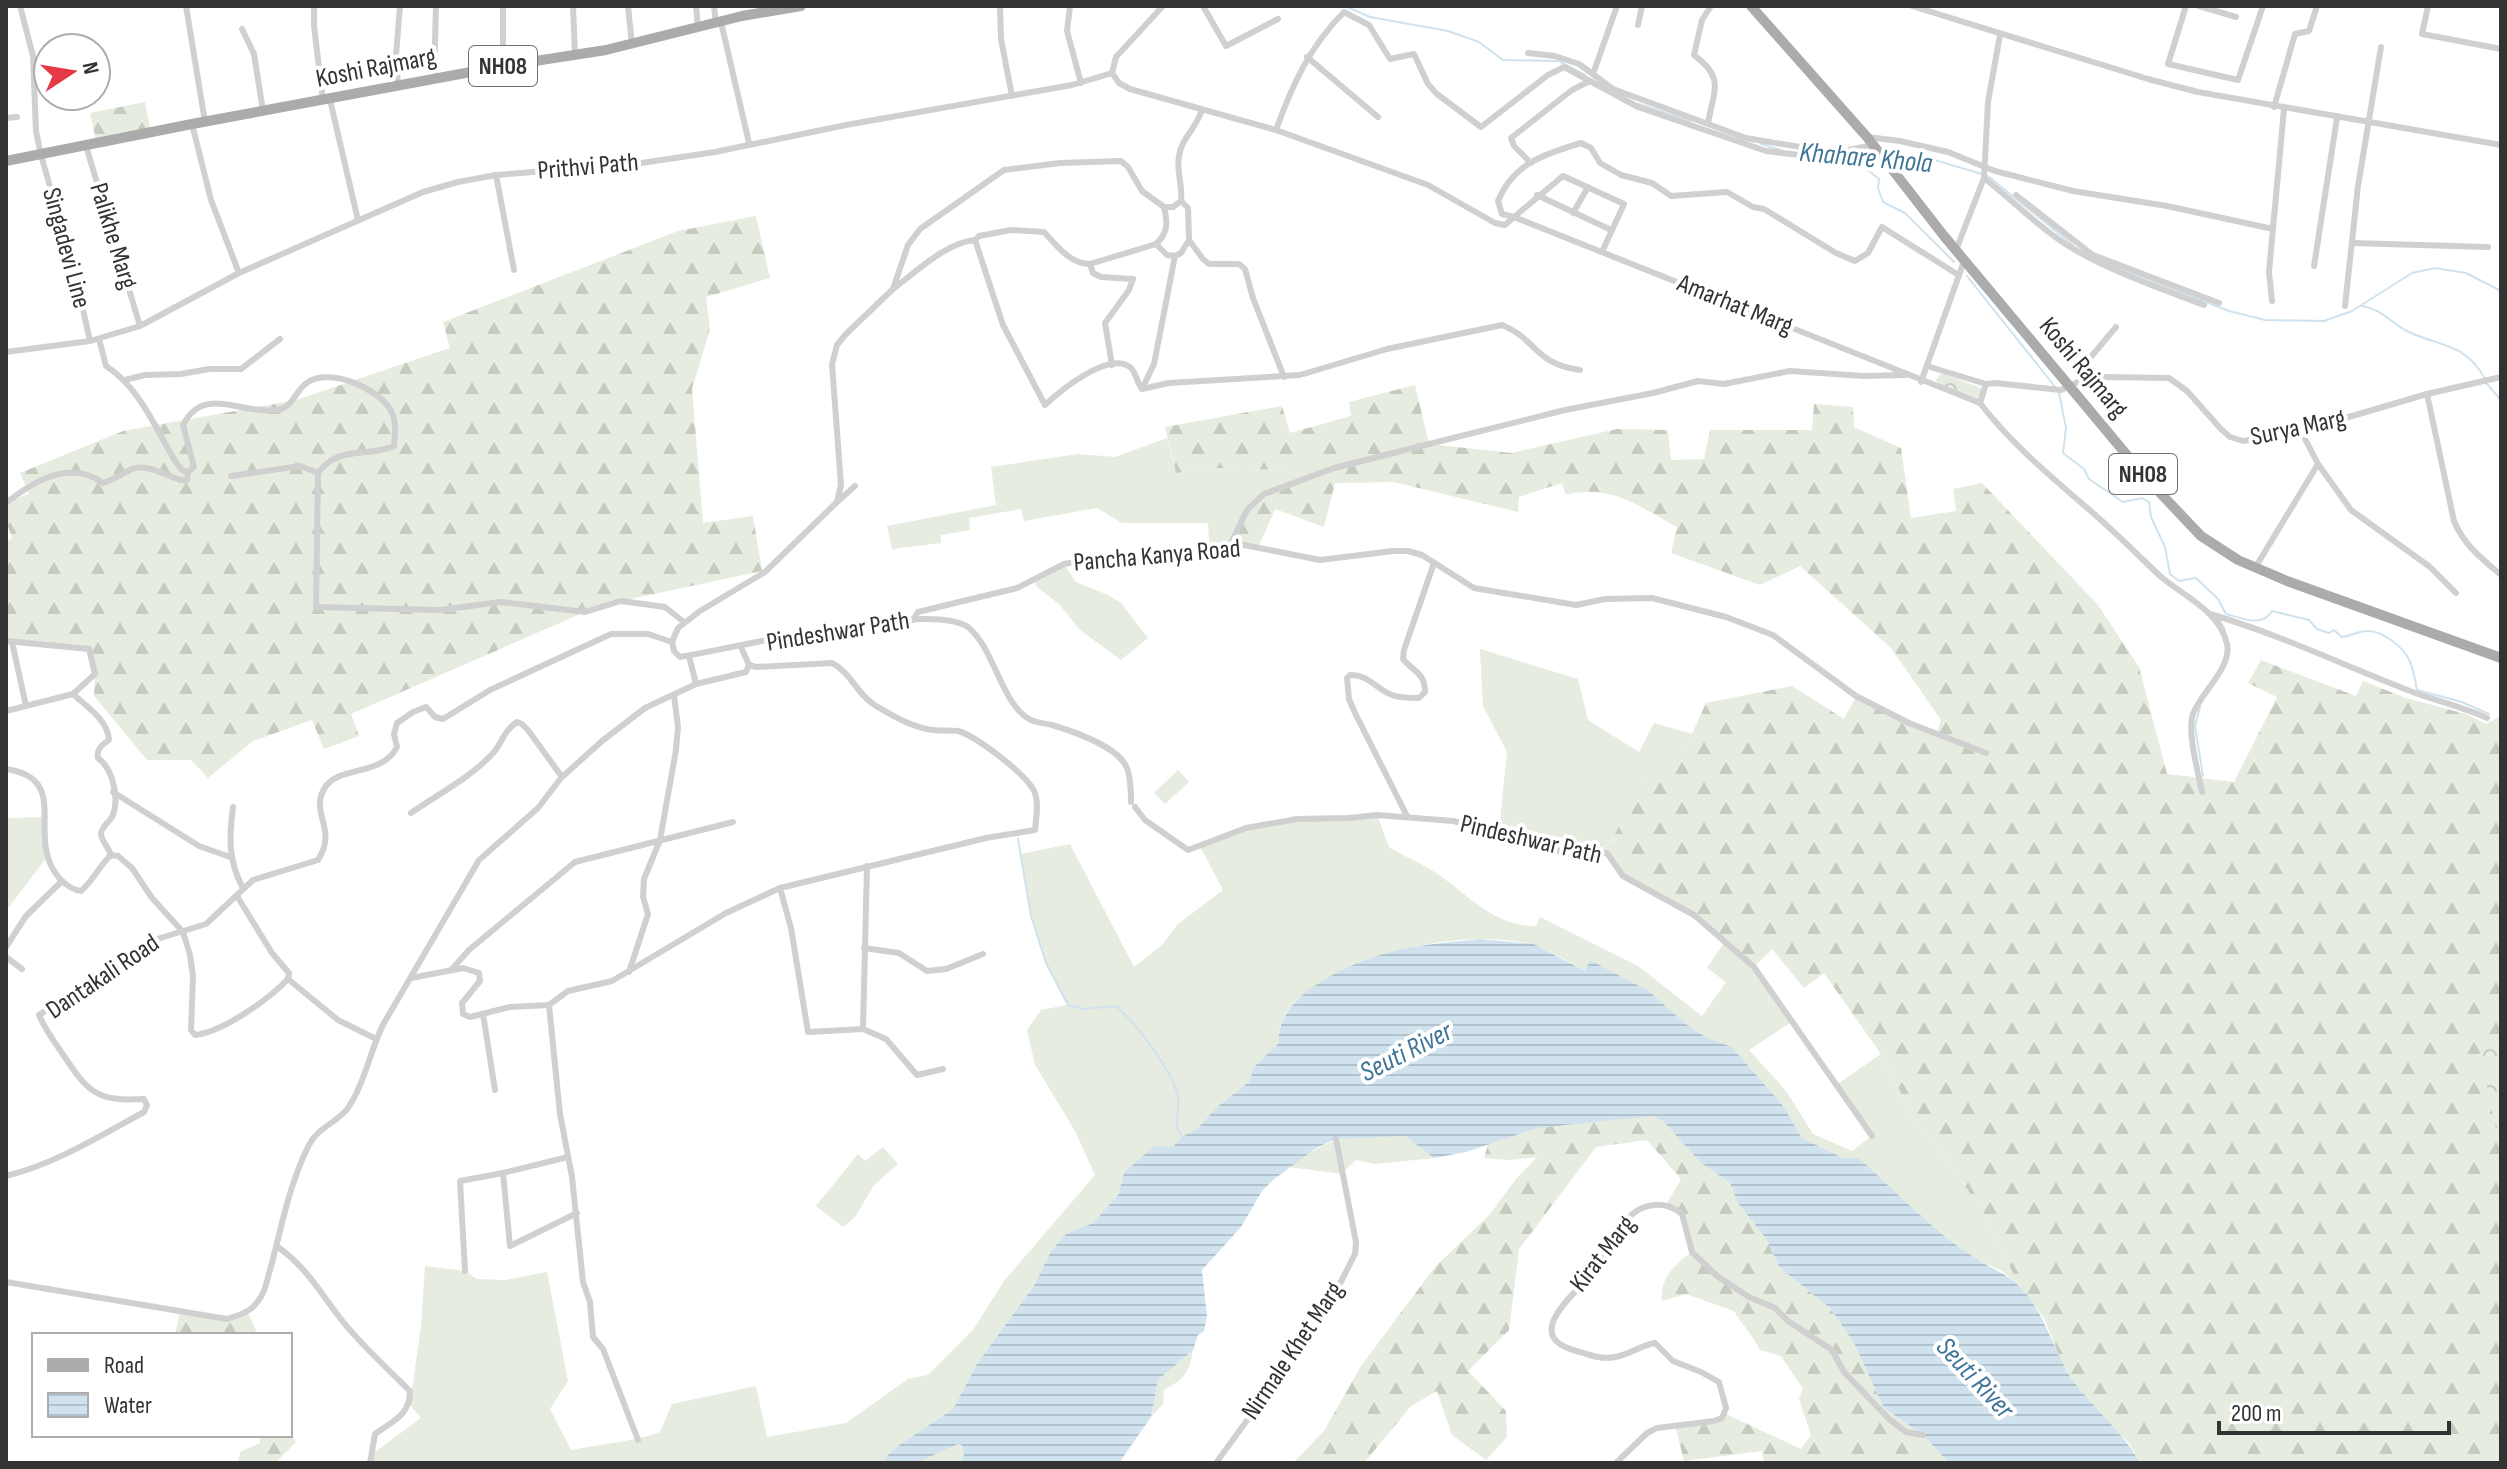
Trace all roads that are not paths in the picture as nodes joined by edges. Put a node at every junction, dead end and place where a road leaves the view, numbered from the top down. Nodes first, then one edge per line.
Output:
1 (20, 6) edge
2 (186, 6) edge
3 (314, 6) edge
4 (400, 6) edge
5 (436, 6) edge
6 (503, 6) edge
7 (573, 6) edge
8 (628, 6) edge
9 (696, 6) edge
10 (714, 6) edge
11 (801, 6) edge
12 (1000, 6) edge
13 (1070, 6) edge
14 (1163, 6) edge
15 (1203, 6) edge
16 (1338, 6) edge
17 (1617, 6) edge
18 (1642, 6) edge
19 (1711, 6) edge
20 (1751, 6) edge
21 (1912, 6) edge
22 (2186, 6) edge
23 (2199, 6) edge
24 (2263, 6) edge
25 (2317, 6) edge
26 (2428, 6) edge
27 (743, 11) edge
28 (1344, 12) junction
29 (2236, 17) dead end
30 (1278, 19) dead end
31 (718, 22) junction
32 (1638, 25) dead end
33 (698, 28) junction
34 (242, 29) dead end
35 (2000, 35) junction
36 (632, 45) junction
37 (2381, 47) dead end
38 (2501, 49) edge
39 (1528, 53) dead end
40 (575, 55) junction
41 (1307, 57) junction
42 (503, 66) junction
43 (1112, 73) junction
44 (2202, 73) junction
45 (1591, 77) junction
46 (434, 79) junction
47 (1081, 83) junction
48 (398, 87) junction
49 (2198, 92) junction
50 (1012, 96) junction
51 (326, 100) junction
52 (2274, 107) junction
53 (2284, 109) junction
54 (1202, 110) junction
55 (263, 111) junction
56 (17, 117) dead end
57 (1378, 117) dead end
58 (6, 118) edge
59 (2337, 118) junction
60 (205, 122) junction
61 (1708, 123) junction
62 (2368, 123) junction
63 (192, 124) junction
64 (1276, 130) junction
65 (749, 143) junction
66 (1871, 144) junction
67 (2501, 145) edge
68 (86, 146) junction
69 (41, 155) junction
70 (1883, 159) junction
71 (6, 161) edge
72 (1531, 163) junction
73 (1984, 172) junction
74 (496, 175) junction
75 (1588, 187) junction
76 (1537, 195) junction
77 (2016, 195) dead end
78 (1181, 201) junction
79 (1164, 207) junction
80 (1573, 213) junction
81 (1514, 217) junction
82 (358, 220) junction
83 (2273, 229) junction
84 (1611, 230) junction
85 (975, 240) junction
86 (1189, 240) junction
87 (2352, 243) junction
88 (1156, 244) junction
89 (2077, 247) junction
90 (2488, 247) dead end
91 (1956, 250) junction
92 (1602, 252) junction
93 (1175, 256) junction
94 (1964, 260) junction
95 (1090, 264) junction
96 (2314, 266) dead end
97 (514, 270) dead end
98 (239, 273) junction
99 (1957, 274) junction
100 (893, 289) junction
101 (2272, 301) dead end
102 (2219, 303) dead end
103 (2204, 305) dead end
104 (2345, 306) dead end
105 (140, 326) junction
106 (2116, 327) dead end
107 (99, 339) junction
108 (280, 339) dead end
109 (90, 341) junction
110 (6, 352) edge
111 (1112, 365) junction
112 (1927, 366) junction
113 (1580, 370) dead end
114 (1909, 375) junction
115 (1284, 377) junction
116 (2501, 377) edge
117 (125, 380) junction
118 (2082, 380) junction
119 (1921, 382) junction
120 (1986, 384) junction
121 (2061, 388) junction
122 (1142, 389) junction
123 (2427, 394) junction
124 (1980, 403) junction
125 (2301, 431) junction
126 (2318, 464) junction
127 (188, 472) junction
128 (318, 473) junction
129 (231, 476) dead end
130 (855, 486) dead end
131 (837, 502) junction
132 (6, 503) edge
133 (1230, 545) junction
134 (1434, 563) junction
135 (2255, 568) junction
136 (2501, 575) edge
137 (2456, 593) dead end
138 (2210, 614) junction
139 (913, 620) junction
140 (684, 622) junction
141 (9, 642) edge
142 (672, 642) junction
143 (741, 647) junction
144 (689, 656) junction
145 (2501, 658) edge
146 (749, 665) junction
147 (696, 684) junction
148 (73, 694) junction
149 (674, 695) junction
150 (26, 706) junction
151 (6, 711) edge
152 (2487, 718) dead end
153 (1986, 753) dead end
154 (6, 769) edge
155 (562, 777) junction
156 (113, 792) junction
157 (2202, 792) dead end
158 (233, 807) dead end
159 (411, 813) dead end
160 (1407, 816) junction
161 (733, 822) dead end
162 (660, 840) junction
163 (111, 855) junction
164 (230, 857) junction
165 (867, 866) junction
166 (62, 881) junction
167 (243, 888) junction
168 (780, 888) junction
169 (237, 896) junction
170 (183, 932) junction
171 (6, 947) edge
172 (864, 948) junction
173 (983, 954) dead end
174 (6, 957) edge
175 (22, 969) dead end
176 (451, 970) junction
177 (629, 972) junction
178 (411, 978) junction
179 (288, 979) junction
180 (549, 1005) junction
181 (483, 1014) junction
182 (863, 1029) junction
183 (376, 1039) junction
184 (943, 1069) dead end
185 (495, 1090) dead end
186 (1872, 1136) dead end
187 (1336, 1139) dead end
188 (568, 1157) junction
189 (503, 1173) junction
190 (6, 1176) edge
191 (577, 1213) junction
192 (278, 1247) junction
193 (465, 1271) dead end
194 (6, 1282) edge
195 (1923, 1435) dead end
196 (638, 1440) dead end
197 (370, 1463) edge
198 (1216, 1463) edge
199 (1616, 1463) edge

1 - 69 street, Singadevi Line
2 - 60 street
3 - 51 street
4 - 48 street
5 - 46 street
6 - 42 street
7 - 40 street
8 - 36 street
9 - 33 street
10 - 31 street
11 - 27 main road, Koshi Rajmarg / NH08
12 - 50 street
13 - 47 street
14 - 43 street
15 - 30 street
16 - 28 street
17 - 45 street
18 - 32 street
19 - 61 street
20 - 66 main road, NH08
21 - 35 street
22 - 44 street
23 - 29 street
24 - 44 street
25 - 52 street
26 - 38 street
27 - 31 main road, Koshi Rajmarg / NH08
28 - 41 street
28 - 45 street
31 - 33 main road, Koshi Rajmarg / NH08
31 - 65 street
33 - 36 main road, Koshi Rajmarg / NH08
34 - 55 street
35 - 49 street
35 - 73 street
36 - 40 main road, Koshi Rajmarg / NH08
37 - 62 street
39 - 45 street
40 - 42 main road, Koshi Rajmarg / NH08
41 - 57 street
41 - 64 street
42 - 46 main road, Koshi Rajmarg / NH08
43 - 47 street, Prithvi Path
43 - 54 street, Amarhat Marg
44 - 49 street
45 - 61 street
45 - 70 street
45 - 72 street
46 - 48 main road, Koshi Rajmarg / NH08
47 - 50 street, Prithvi Path
48 - 51 main road, Koshi Rajmarg / NH08
49 - 52 street
50 - 65 street, Prithvi Path
51 - 55 main road, Koshi Rajmarg / NH08
51 - 82 street
52 - 53 street
53 - 59 street
53 - 83 street
54 - 64 street, Amarhat Marg
54 - 78 street
55 - 60 main road, Koshi Rajmarg / NH08
56 - 58 street
59 - 62 street
59 - 96 street
60 - 63 main road, Koshi Rajmarg / NH08
61 - 66 street
62 - 67 street
62 - 87 street
63 - 68 main road, Koshi Rajmarg / NH08
63 - 98 street
64 - 81 street, Amarhat Marg
65 - 74 street, Prithvi Path
66 - 70 main road, NH08
66 - 73 street
68 - 69 main road, Koshi Rajmarg / NH08
68 - 105 street, Palikhe Marg
69 - 71 main road, Koshi Rajmarg / NH08
69 - 109 street, Singadevi Line
70 - 91 main road, Koshi Rajmarg / NH08
72 - 81 street
72 - 99 street
73 - 83 street
73 - 89 street
73 - 91 street
74 - 82 street, Prithvi Path
74 - 97 street
75 - 76 street
75 - 80 street
75 - 84 street
76 - 80 street
76 - 81 street
77 - 89 street
78 - 79 street
78 - 86 street
79 - 88 street
79 - 100 street
80 - 84 street
81 - 92 street, Amarhat Marg
82 - 98 street, Prithvi Path
83 - 101 street
84 - 92 street
85 - 95 street
85 - 100 street
85 - 111 street
86 - 93 street
86 - 115 street
87 - 90 street
87 - 104 street
88 - 93 street
88 - 95 street
89 - 102 street
89 - 103 street
91 - 94 main road, Koshi Rajmarg / NH08
92 - 114 street, Amarhat Marg
93 - 122 street
94 - 99 street
94 - 121 main road, Koshi Rajmarg / NH08
95 - 111 street
98 - 105 street, Prithvi Path
99 - 112 street
100 - 131 street
105 - 107 street, Prithvi Path
106 - 118 street
107 - 109 street, Prithvi Path
107 - 117 street
108 - 117 street
109 - 110 street, Prithvi Path
111 - 122 street
112 - 119 street
112 - 120 street
113 - 115 street
114 - 119 street, Amarhat Marg
114 - 133 street
115 - 122 street
116 - 123 street, Surya Marg
117 - 127 street
118 - 121 street, Surya Marg
118 - 125 street, Surya Marg
119 - 124 street, Amarhat Marg
120 - 121 street
120 - 124 street
121 - 135 main road, Koshi Rajmarg / NH08
123 - 125 street, Surya Marg
123 - 136 street
124 - 138 street, Amarhat Marg
125 - 126 street
126 - 135 street
126 - 137 street
127 - 128 street
127 - 132 street
128 - 129 street
128 - 140 street
130 - 131 street
131 - 140 street
133 - 134 street, Pancha Kanya Road
133 - 139 street, Pancha Kanya Road
134 - 153 street, Pancha Kanya Road
134 - 160 street
135 - 145 main road, Koshi Rajmarg / NH08
138 - 152 street
138 - 157 street
139 - 143 street, Pindeshwar Path
139 - 160 street, Pindeshwar Path
140 - 142 street
141 - 148 street
141 - 150 street
142 - 144 street, Dantakali Road
142 - 167 street, Dantakali Road
143 - 144 street, Pindeshwar Path
143 - 146 street
144 - 147 street
146 - 147 street
146 - 165 street
147 - 149 street
148 - 150 street
148 - 156 street
149 - 155 street
149 - 162 street
150 - 151 street
154 - 166 street
155 - 159 street
155 - 178 street
156 - 163 street
156 - 164 street
158 - 164 street
160 - 186 street, Pindeshwar Path
161 - 162 street
162 - 176 street
162 - 177 street
163 - 166 street
163 - 170 street
164 - 167 street
165 - 168 street
165 - 172 street
166 - 171 street
167 - 169 street, Dantakali Road
168 - 177 street
168 - 182 street
169 - 170 street, Dantakali Road
169 - 179 street
170 - 179 street
170 - 190 street, Dantakali Road
172 - 173 street
172 - 182 street
174 - 175 street
176 - 178 street
176 - 181 street
177 - 180 street
178 - 183 street
179 - 183 street
180 - 181 street
180 - 188 street
181 - 185 street
182 - 184 street
183 - 192 street
187 - 198 street, Nirmale Khet Marg
188 - 189 street
188 - 191 street
189 - 191 street
189 - 193 street
191 - 196 street
192 - 194 street
192 - 197 street
195 - 199 street, Kirat Marg

